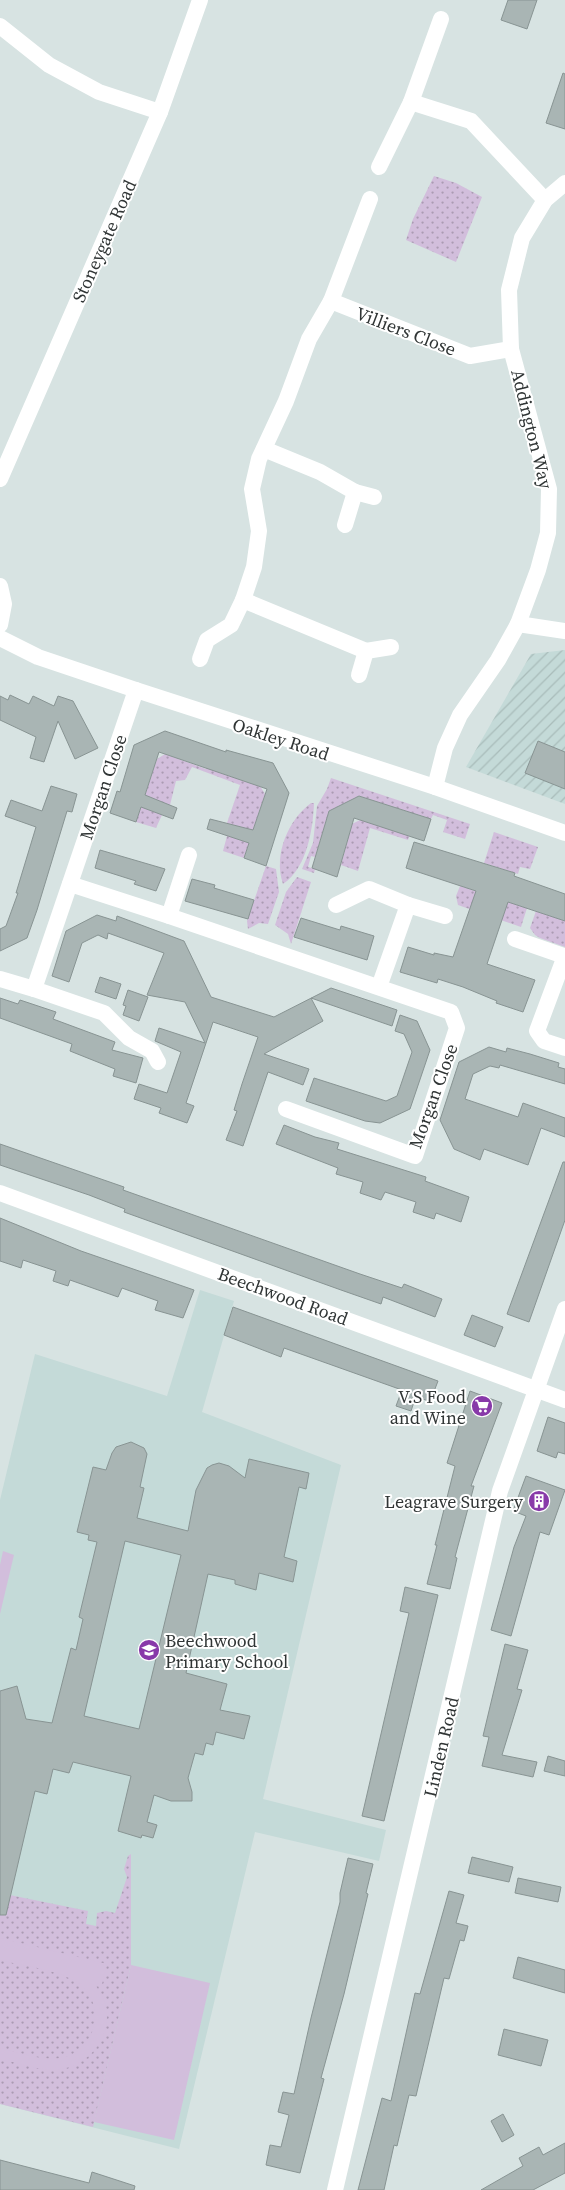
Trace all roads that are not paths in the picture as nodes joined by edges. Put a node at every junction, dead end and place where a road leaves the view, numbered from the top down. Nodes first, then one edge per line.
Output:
1 (200, 0) edge
2 (441, 19) dead end
3 (0, 26) edge
4 (412, 102) junction
5 (160, 112) junction
6 (379, 167) dead end
7 (565, 183) edge
8 (370, 199) dead end
9 (545, 200) junction
10 (331, 301) junction
11 (512, 349) junction
12 (264, 449) junction
13 (0, 479) edge
14 (356, 492) junction
15 (374, 497) dead end
16 (345, 525) dead end
17 (0, 586) edge
18 (243, 600) junction
19 (518, 624) junction
20 (0, 625) edge
21 (565, 631) edge
22 (0, 638) edge
23 (391, 647) dead end
24 (366, 651) junction
25 (200, 659) dead end
26 (359, 675) dead end
27 (136, 690) junction
28 (435, 787) junction
29 (565, 833) edge
30 (188, 855) dead end
31 (70, 884) junction
32 (336, 905) dead end
33 (408, 905) junction
34 (169, 916) junction
35 (446, 916) dead end
36 (515, 939) dead end
37 (564, 956) edge
38 (0, 979) edge
39 (379, 986) junction
40 (34, 989) junction
41 (565, 1048) edge
42 (158, 1062) dead end
43 (286, 1109) dead end
44 (0, 1193) edge
45 (565, 1309) edge
46 (536, 1390) junction
47 (565, 1400) edge
48 (335, 2190) edge

1 - 5 street, Stoneygate Road
2 - 4 street
3 - 5 street
4 - 6 street
4 - 9 street
5 - 13 street, Stoneygate Road
7 - 9 street, Addington Way
8 - 10 street
9 - 11 street, Addington Way
10 - 11 street, Villiers Close
10 - 12 street
11 - 19 street, Addington Way
12 - 14 street
12 - 18 street
14 - 15 street
14 - 16 street
17 - 20 street
18 - 24 street
18 - 25 street
19 - 21 street
19 - 28 street, Addington Way
22 - 27 street, Oakley Road
23 - 24 street
24 - 26 street
27 - 28 street, Oakley Road
27 - 31 street, Morgan Close
28 - 29 street, Oakley Road
30 - 34 street
31 - 34 street, Morgan Close
31 - 40 street, Morgan Close
32 - 33 street
33 - 35 street
33 - 39 street
34 - 39 street, Morgan Close
36 - 37 street
37 - 41 street
38 - 40 street
39 - 43 street, Morgan Close
40 - 42 street
44 - 46 street, Beechwood Road
45 - 46 street, Linden Road
46 - 47 street, Beechwood Road
46 - 48 street, Linden Road

